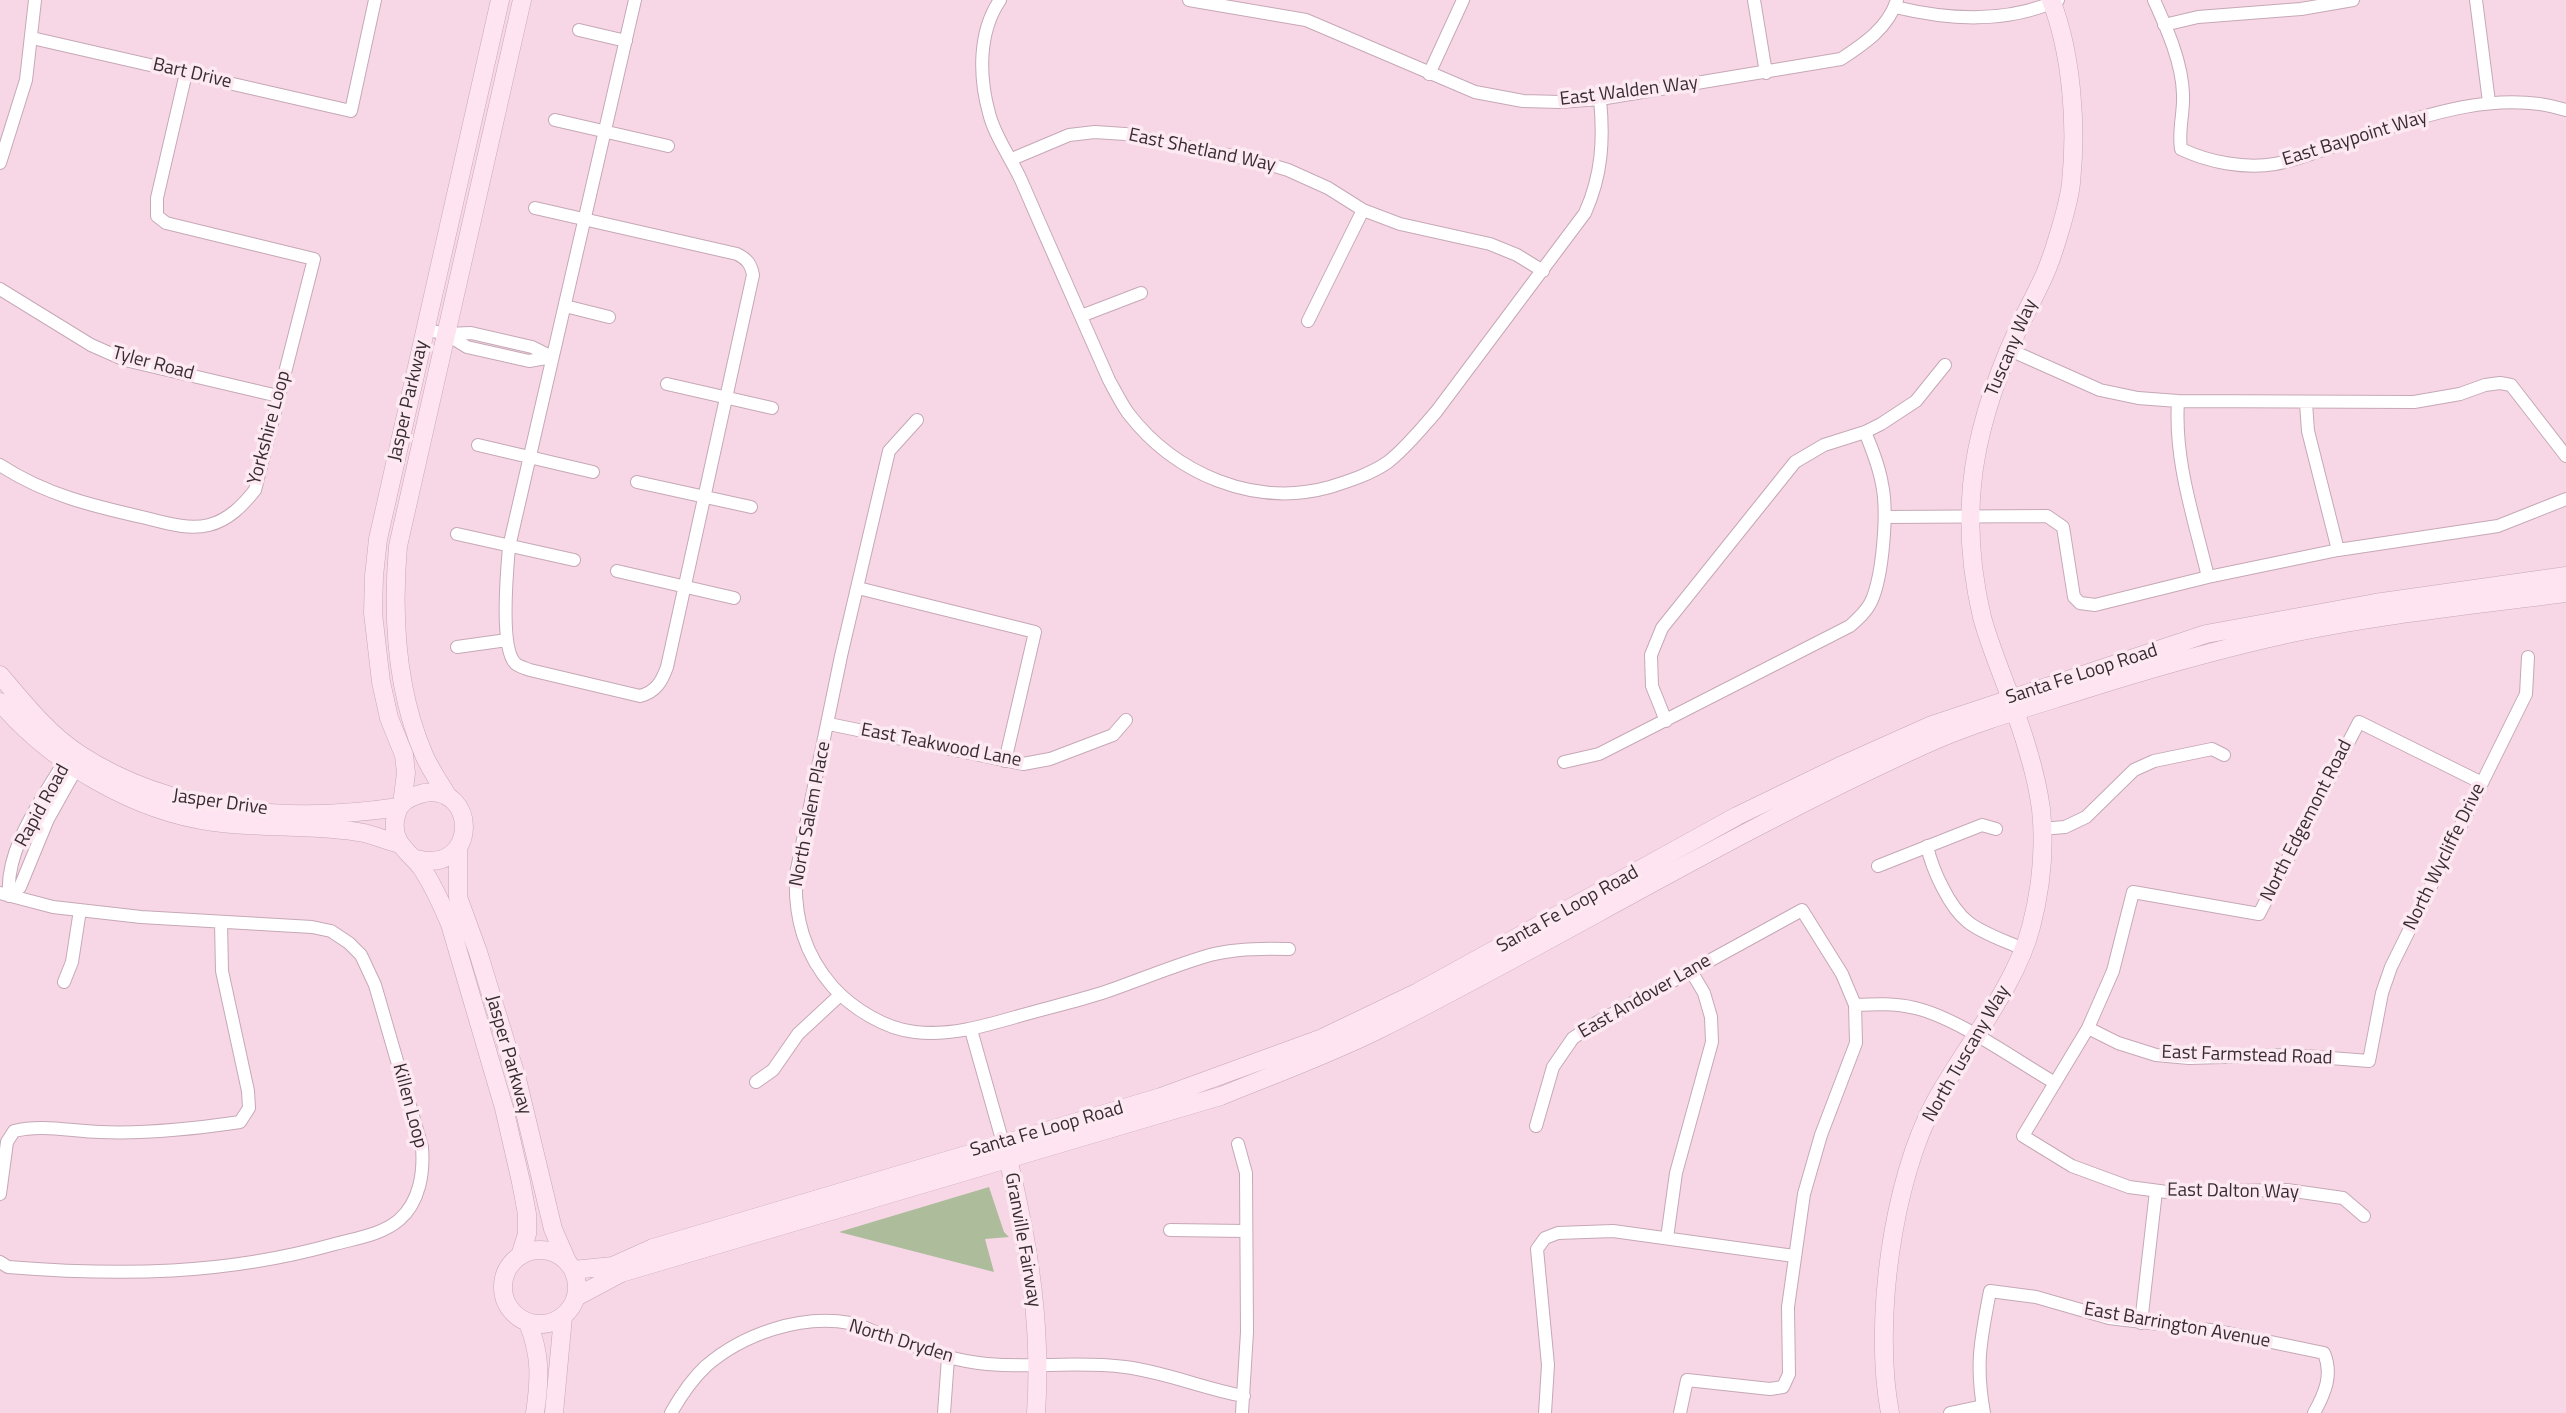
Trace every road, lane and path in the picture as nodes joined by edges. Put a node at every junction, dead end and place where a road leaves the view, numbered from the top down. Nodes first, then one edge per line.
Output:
1 (35, 0) edge
2 (376, 0) edge
3 (500, 0) edge
4 (522, 0) edge
5 (635, 0) edge
6 (1000, 0) edge
7 (1189, 0) edge
8 (1464, 0) edge
9 (1754, 0) edge
10 (2154, 0) edge
11 (2353, 0) edge
12 (2476, 0) edge
13 (2054, 1) edge
14 (1896, 3) edge
15 (2164, 25) junction
16 (579, 30) dead end
17 (32, 38) junction
18 (626, 41) junction
19 (186, 73) junction
20 (1766, 73) junction
21 (1429, 74) junction
22 (1600, 99) junction
23 (2489, 102) junction
24 (2566, 110) edge
25 (555, 120) dead end
26 (605, 132) junction
27 (668, 146) dead end
28 (1012, 159) junction
29 (0, 163) edge
30 (535, 208) dead end
31 (1363, 210) junction
32 (585, 220) junction
33 (1543, 271) junction
34 (0, 289) edge
35 (1141, 293) dead end
36 (565, 306) junction
37 (1081, 316) junction
38 (609, 317) dead end
39 (1308, 321) dead end
40 (425, 329) junction
41 (445, 334) junction
42 (2010, 349) junction
43 (552, 357) junction
44 (1945, 365) dead end
45 (667, 384) dead end
46 (278, 396) junction
47 (726, 397) junction
48 (2178, 401) junction
49 (2306, 403) junction
50 (772, 408) dead end
51 (917, 420) dead end
52 (1866, 432) junction
53 (478, 445) dead end
54 (2566, 456) edge
55 (530, 457) junction
56 (0, 465) edge
57 (593, 472) dead end
58 (638, 482) dead end
59 (703, 496) junction
60 (2566, 499) edge
61 (751, 507) dead end
62 (1885, 517) junction
63 (1972, 518) junction
64 (457, 534) dead end
65 (509, 547) junction
66 (2338, 550) junction
67 (574, 560) dead end
68 (617, 571) dead end
69 (2208, 576) junction
70 (2566, 576) edge
71 (684, 586) junction
72 (858, 588) junction
73 (2566, 593) edge
74 (734, 598) dead end
75 (507, 640) junction
76 (457, 647) dead end
77 (2528, 657) dead end
78 (0, 675) edge
79 (0, 702) edge
80 (2013, 705) junction
81 (1126, 720) dead end
82 (1665, 721) junction
83 (829, 724) junction
84 (2224, 755) dead end
85 (72, 761) junction
86 (1005, 761) junction
87 (1564, 762) dead end
88 (2483, 783) junction
89 (448, 797) junction
90 (401, 805) junction
91 (1996, 829) dead end
92 (2041, 830) junction
93 (400, 844) junction
94 (1927, 846) junction
95 (458, 848) junction
96 (416, 859) junction
97 (1878, 866) dead end
98 (4, 894) edge
99 (80, 910) junction
100 (221, 922) junction
101 (2023, 948) junction
102 (1289, 949) dead end
103 (1691, 971) junction
104 (64, 982) dead end
105 (840, 995) junction
106 (1855, 1005) junction
107 (2088, 1028) junction
108 (971, 1030) junction
109 (1975, 1036) junction
110 (2370, 1061) joint
111 (756, 1082) dead end
112 (2055, 1083) junction
113 (1536, 1126) dead end
114 (2023, 1136) joint
115 (1238, 1144) dead end
116 (1006, 1151) junction
117 (2156, 1191) junction
118 (0, 1194) edge
119 (2364, 1216) dead end
120 (1171, 1230) dead end
121 (1246, 1231) junction
122 (1667, 1238) junction
123 (520, 1255) junction
124 (1794, 1256) junction
125 (0, 1262) edge
126 (570, 1266) junction
127 (576, 1297) junction
128 (563, 1317) junction
129 (528, 1323) junction
130 (2141, 1323) junction
131 (948, 1359) junction
132 (1039, 1365) junction
133 (1244, 1396) junction
134 (1983, 1410) edge
135 (535, 1413) edge
136 (554, 1413) edge
137 (671, 1413) edge
138 (944, 1413) edge
139 (1035, 1413) edge
140 (1242, 1413) edge
141 (1545, 1413) edge
142 (1680, 1413) edge
143 (1890, 1413) edge
144 (1950, 1413) edge
145 (2314, 1413) edge

1 - 17 street
2 - 19 street, Bart Drive
3 - 40 main road, Jasper Parkway
4 - 41 main road, Jasper Parkway
5 - 18 street
6 - 28 street
7 - 21 street, East Walden Way
8 - 21 street
9 - 20 street
10 - 15 street
11 - 15 street
12 - 23 street
13 - 14 street
13 - 42 main road, Tuscany Way
14 - 20 street, East Walden Way
15 - 23 street, East Baypoint Way
16 - 18 street
17 - 19 street, Bart Drive
17 - 29 street
18 - 26 street
19 - 46 street, Yorkshire Loop
20 - 22 street, East Walden Way
21 - 22 street, East Walden Way
22 - 33 street
23 - 24 street, East Baypoint Way
25 - 26 street
26 - 27 street
26 - 32 street
28 - 31 street, East Shetland Way
28 - 37 street
30 - 32 street
31 - 33 street, East Shetland Way
31 - 39 street
32 - 36 street
32 - 47 street
33 - 37 street
34 - 46 street, Tyler Road
35 - 37 street
36 - 38 street
36 - 43 street
40 - 41 street
40 - 90 main road, Jasper Parkway
41 - 43 street
41 - 89 main road, Jasper Parkway
42 - 48 street
42 - 63 main road, Tuscany Way
43 - 55 street
44 - 52 street
45 - 47 street
46 - 56 street, Yorkshire Loop
47 - 50 street
47 - 59 street
48 - 49 street
48 - 69 street
49 - 54 street
49 - 66 street
51 - 72 street, North Salem Place
52 - 62 street
52 - 82 street
53 - 55 street
55 - 57 street
55 - 65 street
58 - 59 street
59 - 61 street
59 - 71 street
60 - 66 street
62 - 63 street
62 - 82 street
63 - 69 street
63 - 80 main road, Tuscany Way
64 - 65 street
65 - 67 street
65 - 75 street
66 - 69 street
68 - 71 street
70 - 80 main road, Santa Fe Loop Road
71 - 74 street
71 - 75 street
72 - 83 street, North Salem Place
72 - 86 street
73 - 80 main road, Santa Fe Loop Road
75 - 76 street
77 - 88 street, North Wycliffe Drive
78 - 85 main road, Jasper Drive
79 - 85 main road, Jasper Drive
80 - 92 main road, North Tuscany Way
80 - 116 main road, Santa Fe Loop Road
81 - 86 street, East Teakwood Lane
82 - 87 street
83 - 86 street, East Teakwood Lane
83 - 105 street, North Salem Place
84 - 92 street
85 - 90 main road, Jasper Drive
85 - 93 main road, Jasper Drive
85 - 98 street, Rapid Road
88 - 107 street, North Edgemont Road
88 - 110 street, North Wycliffe Drive
89 - 90 main road
89 - 95 main road
90 - 93 main road
91 - 94 street
92 - 101 main road, North Tuscany Way
93 - 96 main road
94 - 97 street
94 - 101 street
95 - 96 main road
95 - 126 main road, Jasper Parkway
96 - 123 main road, Jasper Parkway
98 - 99 street, Killen Loop
99 - 100 street, Killen Loop
99 - 104 street
100 - 118 street
100 - 125 street, Killen Loop
101 - 109 main road, North Tuscany Way
102 - 108 street, North Salem Place
103 - 106 street, East Andover Lane
103 - 113 street, East Andover Lane
103 - 122 street
105 - 108 street, North Salem Place
105 - 111 street
106 - 109 street
106 - 124 street
107 - 110 street, East Farmstead Road
107 - 112 street, North Edgemont Road
108 - 116 street, Granville Fairway
109 - 112 street
109 - 143 main road, North Tuscany Way
112 - 114 street, North Edgemont Road
114 - 117 street, East Dalton Way
115 - 121 street
116 - 126 main road, Santa Fe Loop Road
116 - 127 main road, Santa Fe Loop Road
116 - 132 main road, Granville Fairway
117 - 119 street, East Dalton Way
117 - 130 street
120 - 121 street
121 - 133 street
122 - 124 street
122 - 141 street
123 - 126 main road
123 - 129 main road
124 - 142 street
126 - 127 main road
127 - 128 main road
128 - 129 main road
128 - 136 main road
129 - 135 main road
130 - 134 street, East Barrington Avenue
130 - 145 street, East Barrington Avenue
131 - 132 street, North Dryden
131 - 137 street, North Dryden
131 - 138 street
132 - 133 street, North Dryden
132 - 139 main road, Granville Fairway
133 - 140 street
134 - 144 street

